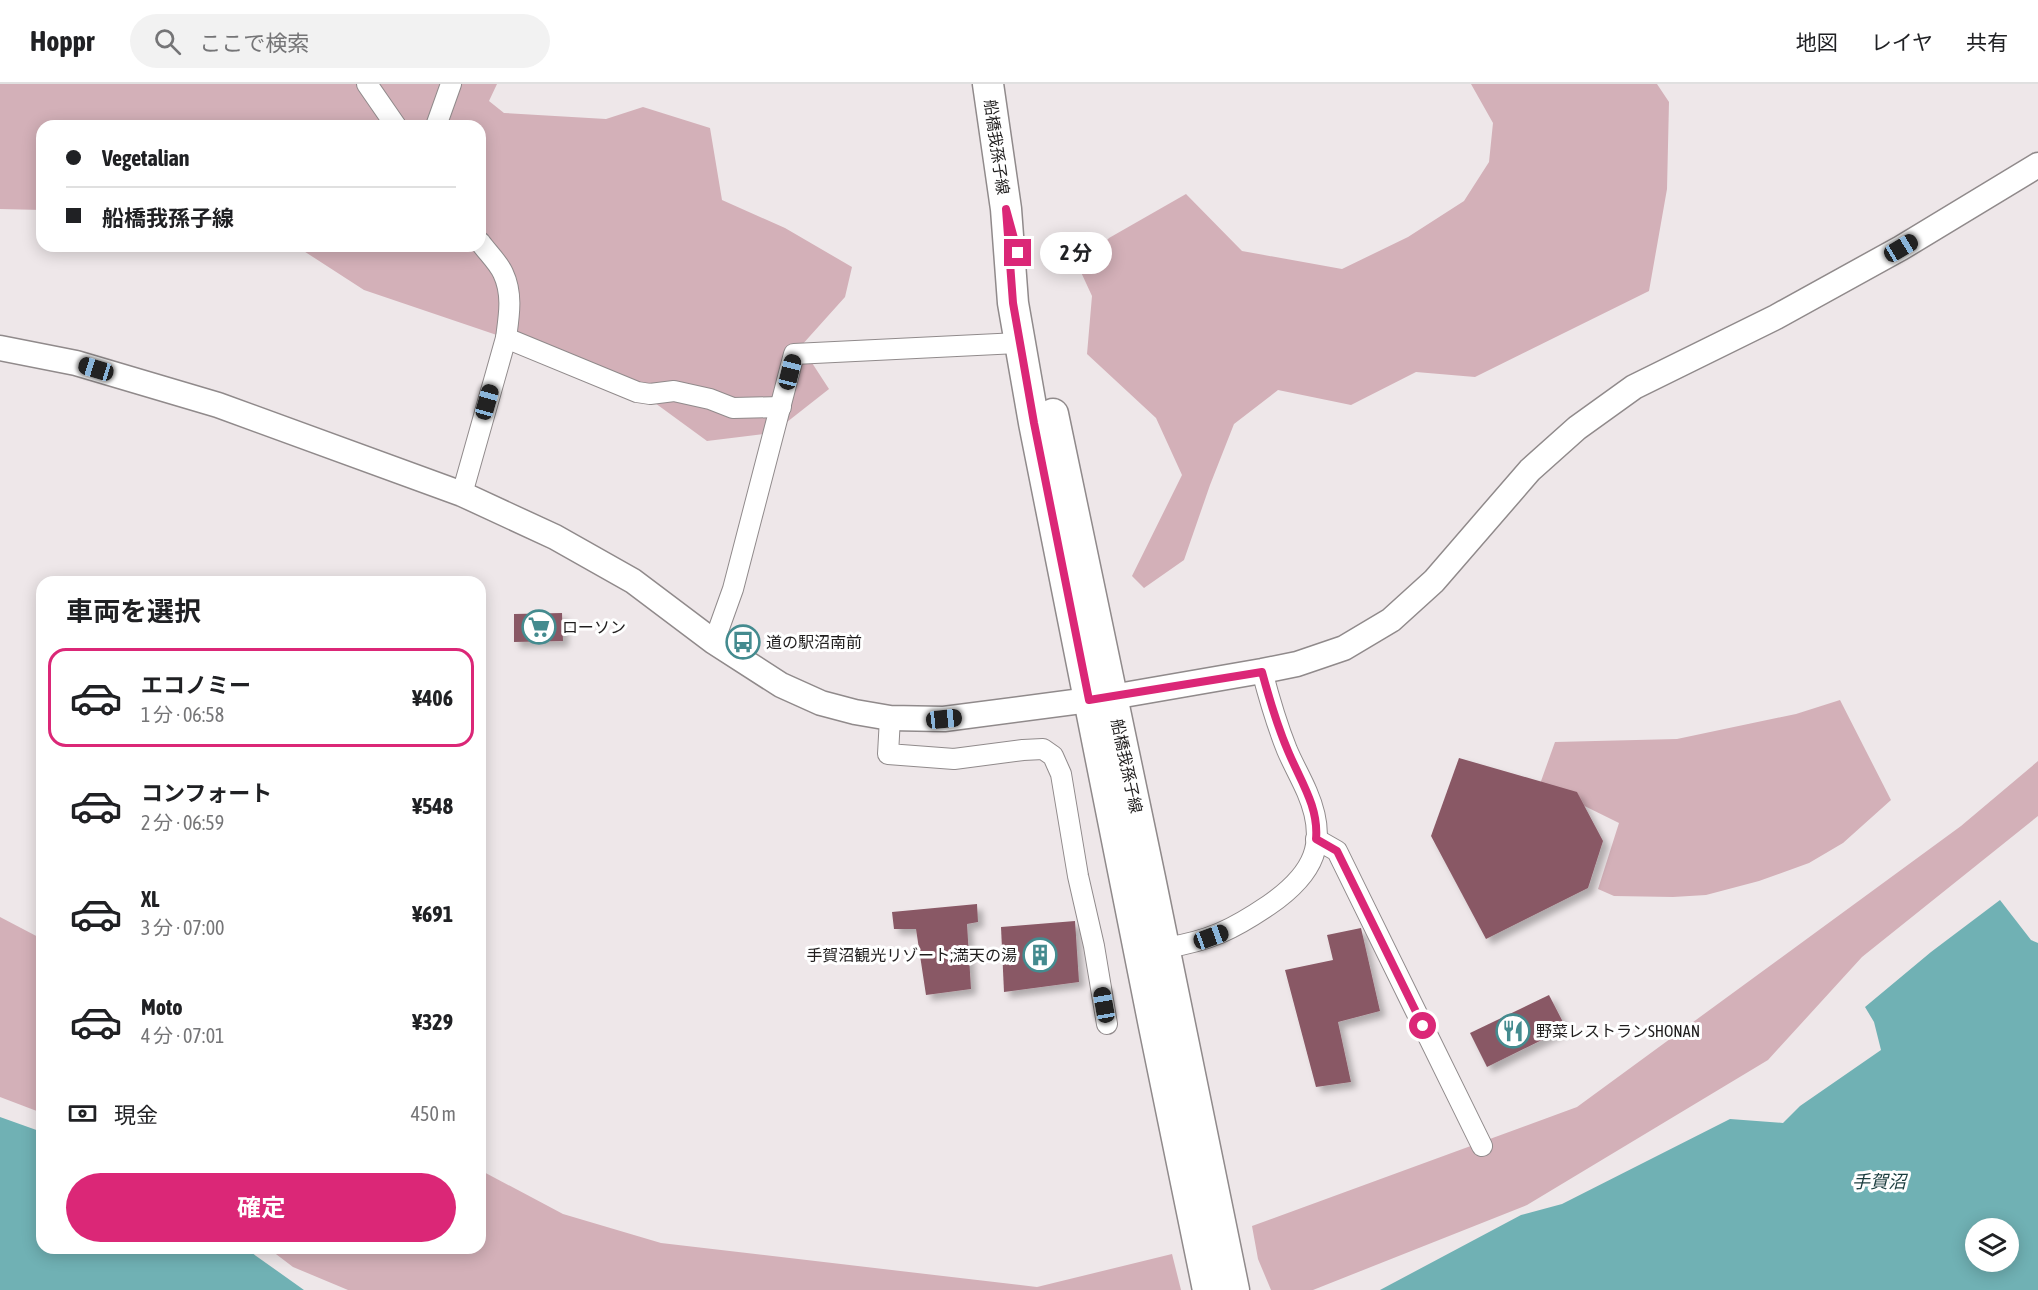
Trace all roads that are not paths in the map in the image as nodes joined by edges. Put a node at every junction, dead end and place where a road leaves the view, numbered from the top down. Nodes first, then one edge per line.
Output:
1 (367, 84) edge
2 (451, 84) edge
3 (988, 84) edge
4 (392, 120) edge
5 (438, 120) edge
6 (2038, 165) edge
7 (1006, 209) junction
8 (486, 250) edge
9 (506, 338) junction
10 (1020, 343) junction
11 (0, 348) edge
12 (781, 407) junction
13 (462, 494) junction
14 (714, 642) junction
15 (1262, 672) junction
16 (1101, 698) junction
17 (890, 718) junction
18 (1316, 839) junction
19 (1165, 948) junction
20 (1166, 1023) junction
21 (1107, 1024) dead end
22 (1482, 1146) dead end
23 (1208, 1290) edge
24 (1234, 1290) edge

1 - 4 street
2 - 5 street
3 - 7 main road, 船橋我孫子線
6 - 15 street
7 - 10 main road, 船橋我孫子線
7 - 16 main road, 船橋我孫子線
8 - 9 street
9 - 12 street
9 - 13 street
10 - 12 street
10 - 16 main road, 船橋我孫子線
11 - 13 street
12 - 14 street
13 - 14 street
14 - 17 street
15 - 16 street
15 - 18 street
16 - 17 street
16 - 19 main road, 船橋我孫子線
16 - 20 main road, 船橋我孫子線
17 - 21 street
18 - 19 street
18 - 22 street
19 - 20 main road, 船橋我孫子線
20 - 23 main road, 船橋我孫子線
20 - 24 main road, 船橋我孫子線

